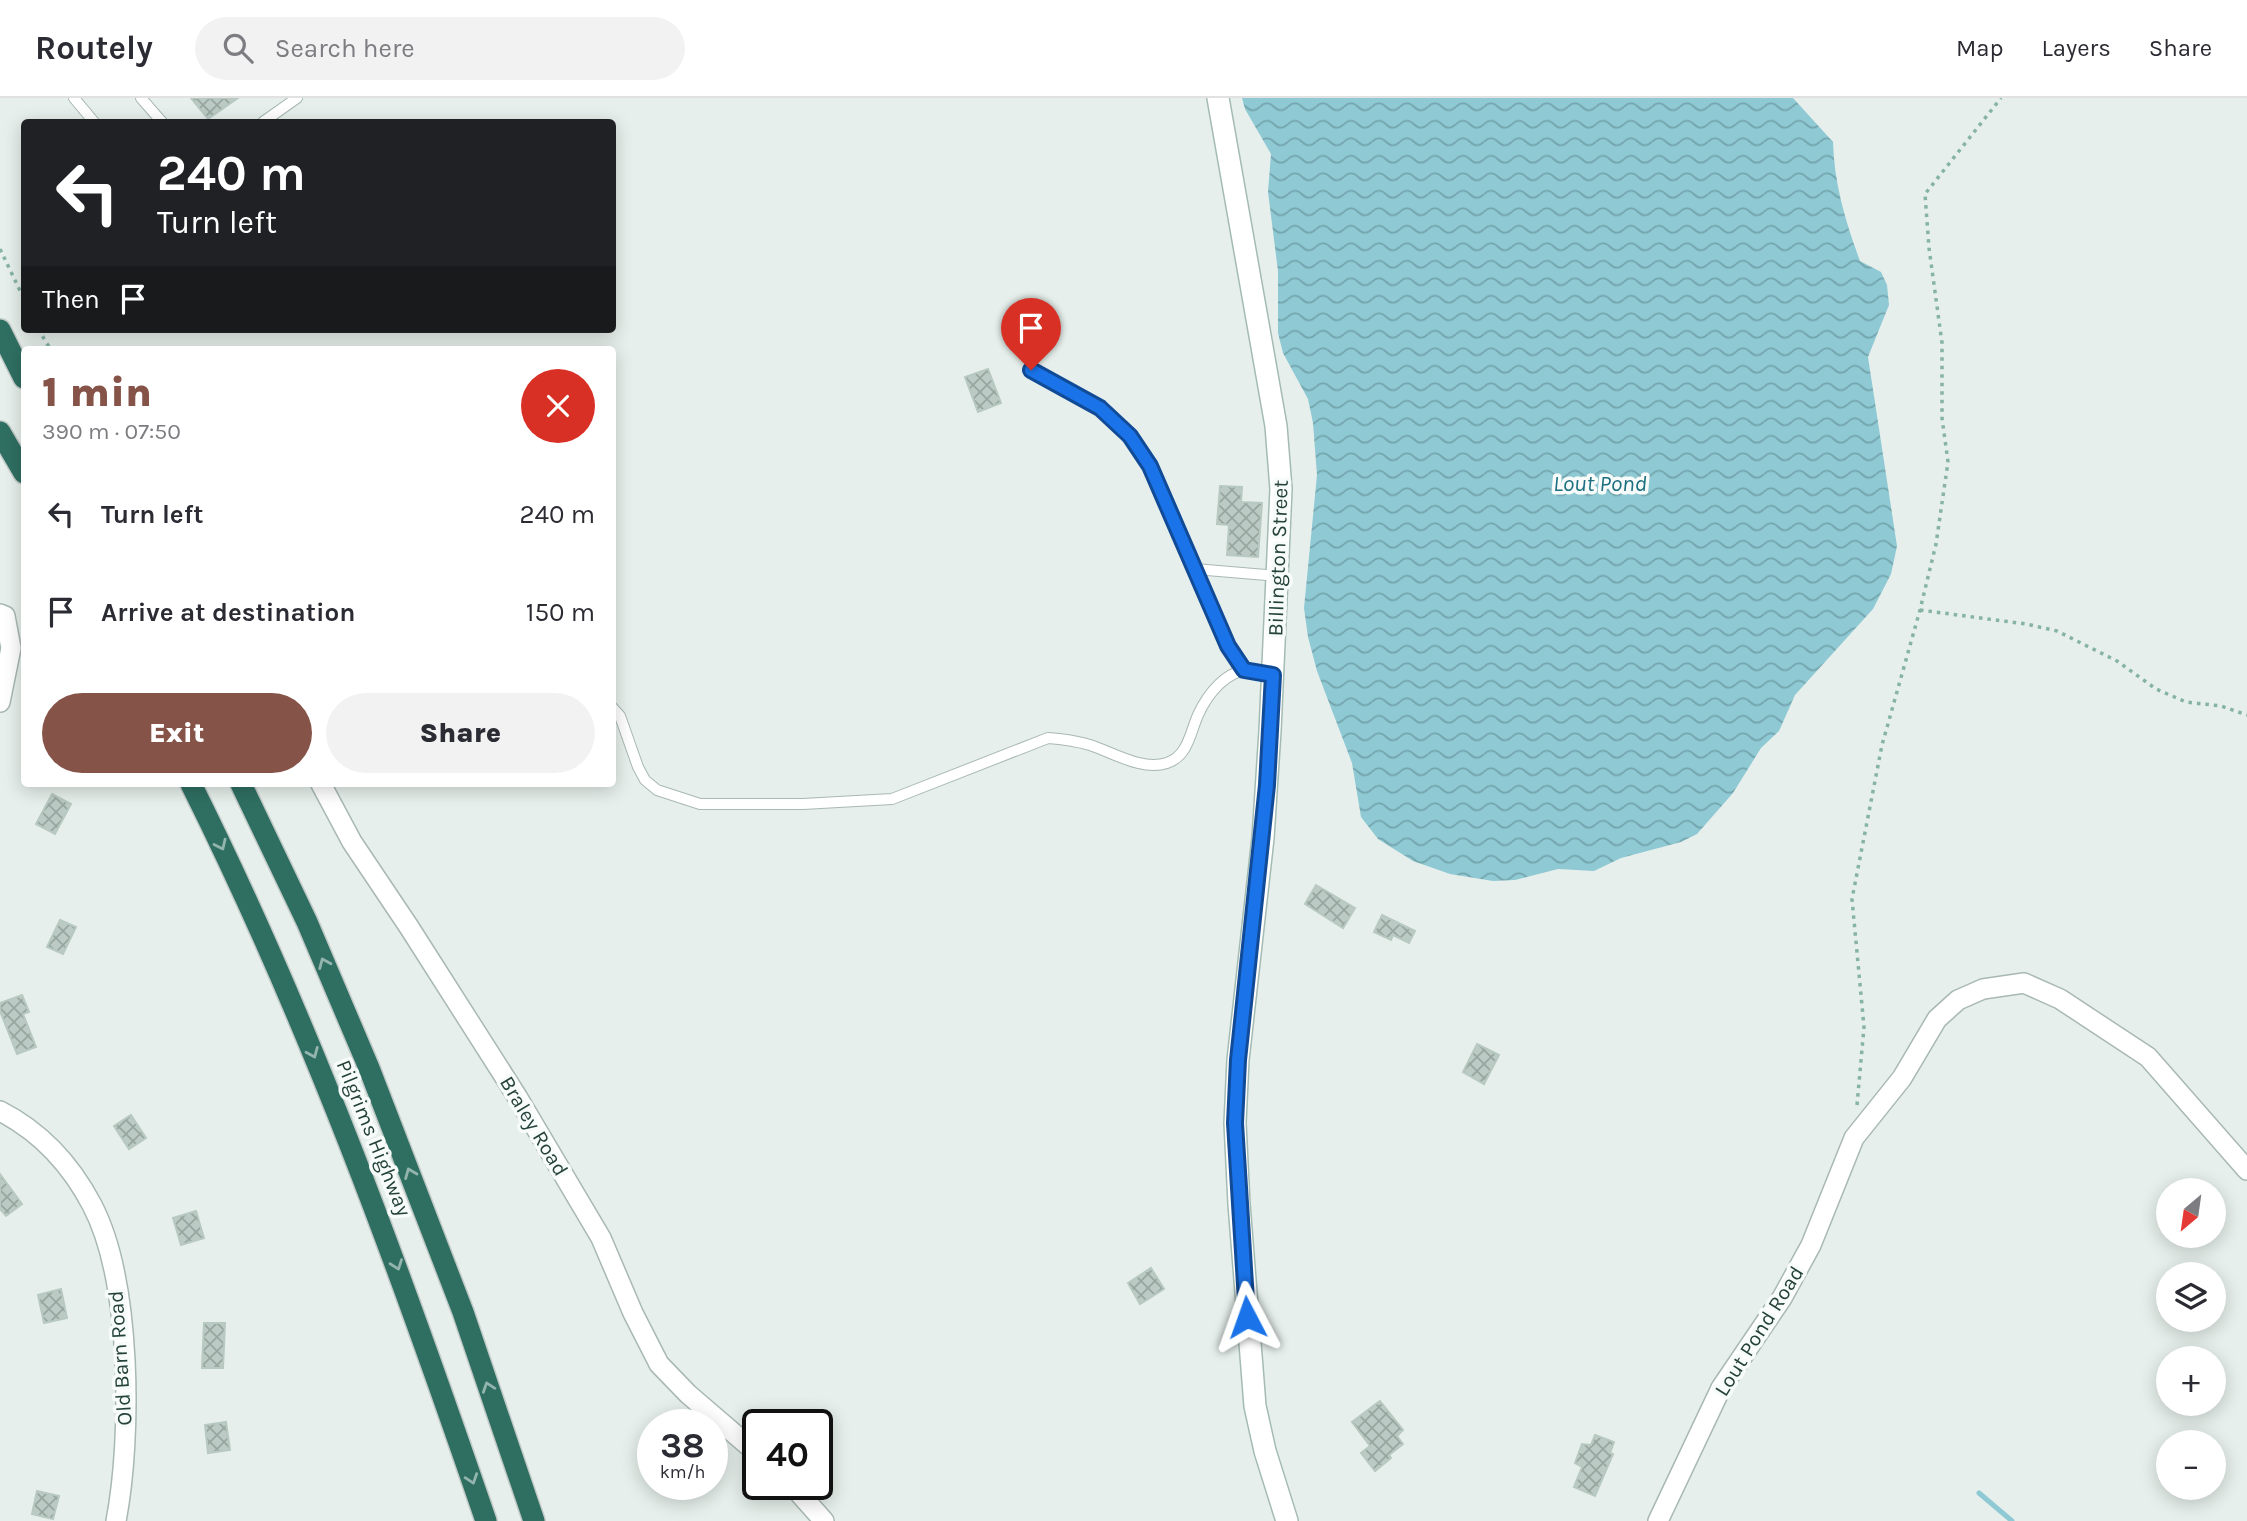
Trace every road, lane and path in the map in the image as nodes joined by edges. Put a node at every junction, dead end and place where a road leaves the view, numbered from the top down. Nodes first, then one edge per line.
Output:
1 (74, 98) edge
2 (141, 98) edge
3 (297, 98) edge
4 (1218, 98) edge
5 (2001, 98) edge
6 (92, 119) edge
7 (159, 119) edge
8 (267, 119) edge
9 (0, 248) edge
10 (21, 293) edge
11 (0, 330) edge
12 (0, 344) edge
13 (1031, 370) dead end
14 (21, 372) edge
15 (21, 378) edge
16 (0, 432) edge
17 (21, 468) edge
18 (1195, 569) junction
19 (1279, 576) junction
20 (1920, 610) junction
21 (3, 615) edge
22 (1244, 670) junction
23 (1273, 675) junction
24 (0, 702) edge
25 (616, 712) edge
26 (2247, 715) edge
27 (192, 787) edge
28 (243, 787) edge
29 (323, 787) edge
30 (0, 1111) edge
31 (1854, 1138) junction
32 (2247, 1170) edge
33 (742, 1440) edge
34 (805, 1500) edge
35 (116, 1521) edge
36 (486, 1521) edge
37 (534, 1521) edge
38 (824, 1521) edge
39 (1287, 1521) edge
40 (1658, 1521) edge

1 - 6 lane
2 - 7 lane
3 - 8 lane
4 - 19 street, Billington Street
5 - 20 path
9 - 10 path
11 - 14 highway
12 - 15 highway
13 - 18 lane
16 - 17 highway
18 - 19 lane
18 - 22 lane
19 - 23 street, Billington Street
20 - 26 path
20 - 31 path
21 - 24 street
22 - 23 lane
22 - 25 lane
23 - 39 street, Billington Street
27 -> 36 highway, Pilgrims Highway
37 -> 28 highway, Pilgrims Highway
29 - 33 street, Braley Road
30 - 35 street, Old Barn Road
31 - 32 street, Lout Pond Road
31 - 40 street, Lout Pond Road
34 - 38 street

